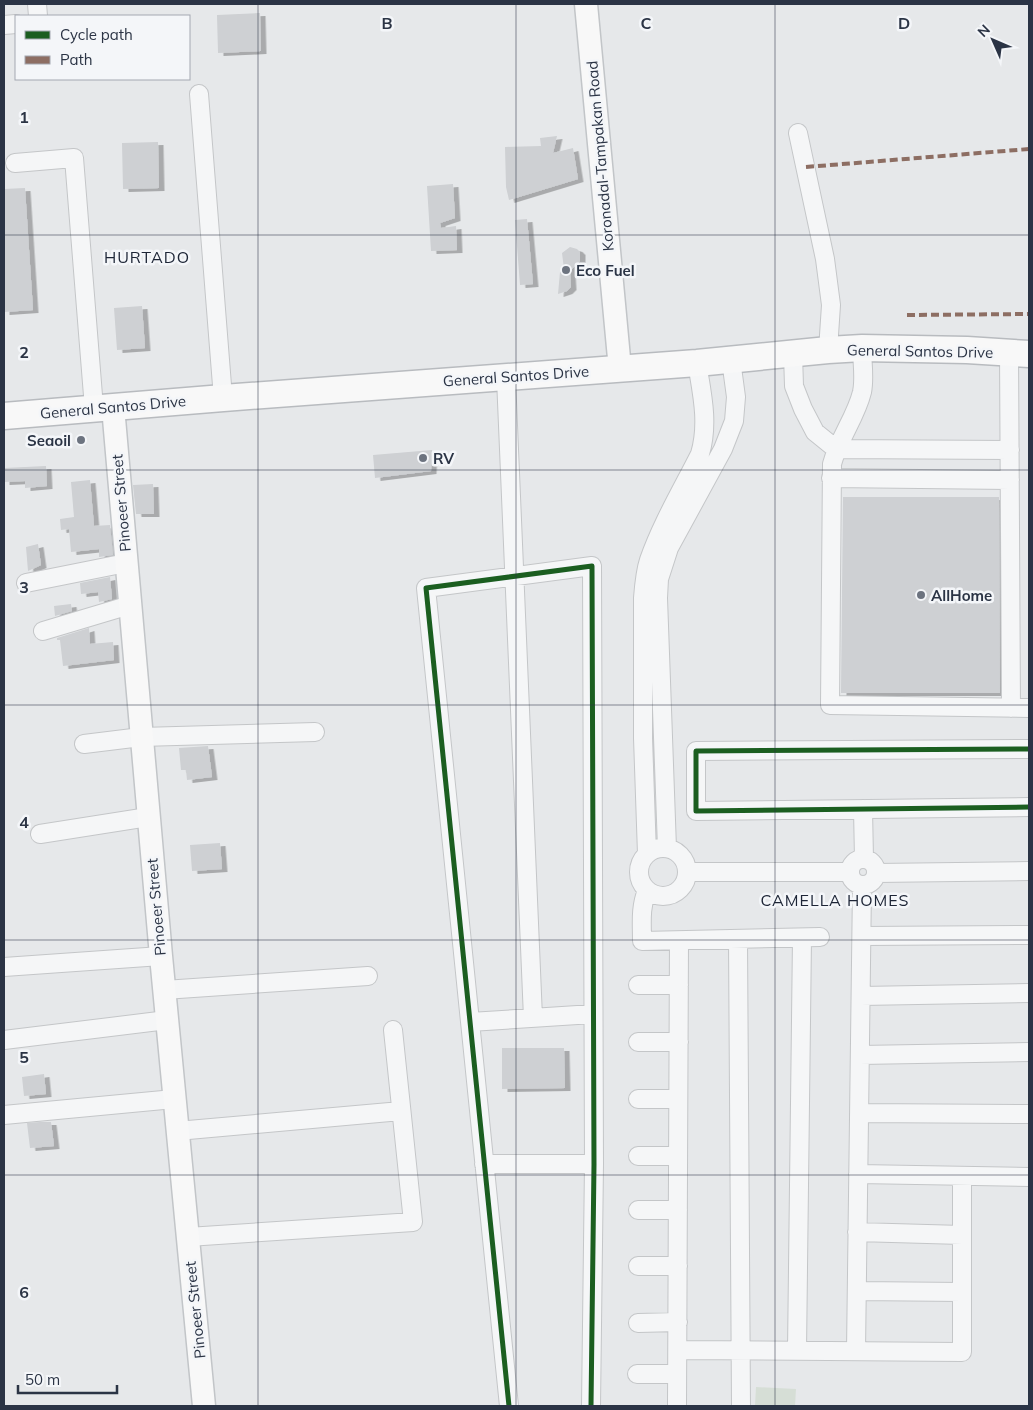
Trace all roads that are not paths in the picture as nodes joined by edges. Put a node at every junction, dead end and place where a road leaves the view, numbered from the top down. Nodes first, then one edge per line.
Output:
1 (586, 4) edge
2 (200, 94) dead end
3 (798, 133) dead end
4 (14, 163) dead end
5 (862, 348) junction
6 (828, 350) junction
7 (1019, 353) edge
8 (793, 354) junction
9 (731, 360) junction
10 (697, 363) junction
11 (620, 369) junction
12 (506, 378) junction
13 (223, 398) junction
14 (103, 408) junction
15 (4, 416) edge
16 (836, 449) junction
17 (1010, 450) junction
18 (831, 478) junction
19 (1010, 480) junction
20 (126, 563) junction
21 (514, 577) junction
22 (26, 583) dead end
23 (130, 605) junction
24 (43, 631) dead end
25 (1011, 708) junction
26 (1029, 708) edge
27 (315, 732) dead end
28 (141, 736) junction
29 (84, 744) dead end
30 (1029, 749) edge
31 (1029, 807) edge
32 (863, 809) junction
33 (148, 817) junction
34 (40, 834) dead end
35 (667, 848) junction
36 (647, 854) junction
37 (864, 859) junction
38 (1029, 871) edge
39 (687, 872) junction
40 (850, 872) junction
41 (876, 873) junction
42 (862, 886) junction
43 (647, 890) junction
44 (1029, 935) edge
45 (862, 936) junction
46 (802, 938) junction
47 (820, 938) dead end
48 (738, 939) junction
49 (679, 941) junction
50 (161, 956) junction
51 (4, 968) edge
52 (368, 976) dead end
53 (638, 984) dead end
54 (679, 984) junction
55 (164, 990) junction
56 (1029, 993) edge
57 (861, 996) junction
58 (592, 1014) junction
59 (533, 1018) junction
60 (167, 1020) junction
61 (470, 1022) junction
62 (393, 1030) dead end
63 (4, 1040) edge
64 (638, 1042) dead end
65 (679, 1042) junction
66 (1029, 1052) edge
67 (860, 1055) junction
68 (174, 1099) junction
69 (638, 1099) dead end
70 (678, 1099) junction
71 (401, 1111) junction
72 (859, 1113) junction
73 (1029, 1114) edge
74 (4, 1115) edge
75 (177, 1131) junction
76 (638, 1156) dead end
77 (678, 1156) junction
78 (484, 1164) junction
79 (594, 1164) junction
80 (858, 1174) junction
81 (962, 1176) junction
82 (1029, 1177) edge
83 (638, 1210) dead end
84 (678, 1210) junction
85 (857, 1232) junction
86 (962, 1235) junction
87 (188, 1237) junction
88 (638, 1266) dead end
89 (678, 1266) junction
90 (856, 1291) junction
91 (962, 1292) junction
92 (678, 1322) junction
93 (638, 1323) dead end
94 (678, 1350) junction
95 (741, 1350) junction
96 (797, 1351) junction
97 (856, 1351) junction
98 (637, 1374) dead end
99 (678, 1374) junction
100 (204, 1406) edge
101 (509, 1406) edge
102 (592, 1406) edge
103 (678, 1406) edge
104 (741, 1406) edge

1 - 11 main road, Koronadal-Tampakan Road
2 - 13 street
3 - 6 street
4 - 14 street
5 - 6 highway, General Santos Drive
5 - 7 highway, General Santos Drive
5 - 16 street
6 - 8 highway, General Santos Drive
7 - 17 street
8 - 9 highway, General Santos Drive
8 - 16 street
9 - 10 highway, General Santos Drive
9 - 35 street
10 - 11 highway, General Santos Drive
10 - 36 street
11 - 12 highway, General Santos Drive
12 - 13 highway, General Santos Drive
12 - 21 street
13 - 14 highway, General Santos Drive
14 - 15 highway, General Santos Drive
14 - 20 main road, Pinoeer Street
16 - 17 street
16 - 18 street
17 - 19 street
18 - 19 street
18 - 25 street
19 - 25 street
20 - 22 street
20 - 23 main road, Pinoeer Street
21 - 58 street
21 - 59 street
21 - 61 street
23 - 24 street
23 - 28 main road, Pinoeer Street
25 - 26 street
27 - 28 street
28 - 29 street
28 - 33 main road, Pinoeer Street
30 - 32 street
31 - 32 street
32 - 37 street
33 - 34 street
33 - 50 main road, Pinoeer Street
35 - 36 street
35 - 39 street
36 - 43 street
37 - 40 street
37 - 41 street
38 - 41 street
39 - 40 street
39 - 43 street
40 - 42 street
41 - 42 street
42 - 45 street
43 - 49 street
44 - 45 street
45 - 57 street
46 - 47 street
46 - 48 street
46 - 96 street
48 - 49 street
48 - 95 street
49 - 54 street
50 - 51 street
50 - 55 main road, Pinoeer Street
52 - 55 street
53 - 54 street
54 - 65 street
55 - 60 main road, Pinoeer Street
56 - 57 street
57 - 67 street
58 - 59 street
58 - 79 street
59 - 61 street
60 - 63 street
60 - 68 main road, Pinoeer Street
61 - 78 street
62 - 71 street
64 - 65 street
65 - 70 street
66 - 67 street
67 - 72 street
68 - 74 street
68 - 75 main road, Pinoeer Street
69 - 70 street
70 - 77 street
71 - 75 street
71 - 87 street
72 - 73 street
72 - 80 street
75 - 87 main road, Pinoeer Street
76 - 77 street
77 - 84 street
78 - 79 street
78 - 101 street
79 - 102 street
80 - 81 street
80 - 85 street
81 - 82 street
81 - 86 street
83 - 84 street
84 - 89 street
85 - 86 street
85 - 90 street
86 - 91 street
87 - 100 main road, Pinoeer Street
88 - 89 street
89 - 92 street
90 - 91 street
90 - 97 street
91 - 97 street
92 - 93 street
92 - 94 street
94 - 95 street
94 - 99 street
95 - 96 street
95 - 104 street
96 - 97 street
98 - 99 street
99 - 103 street

